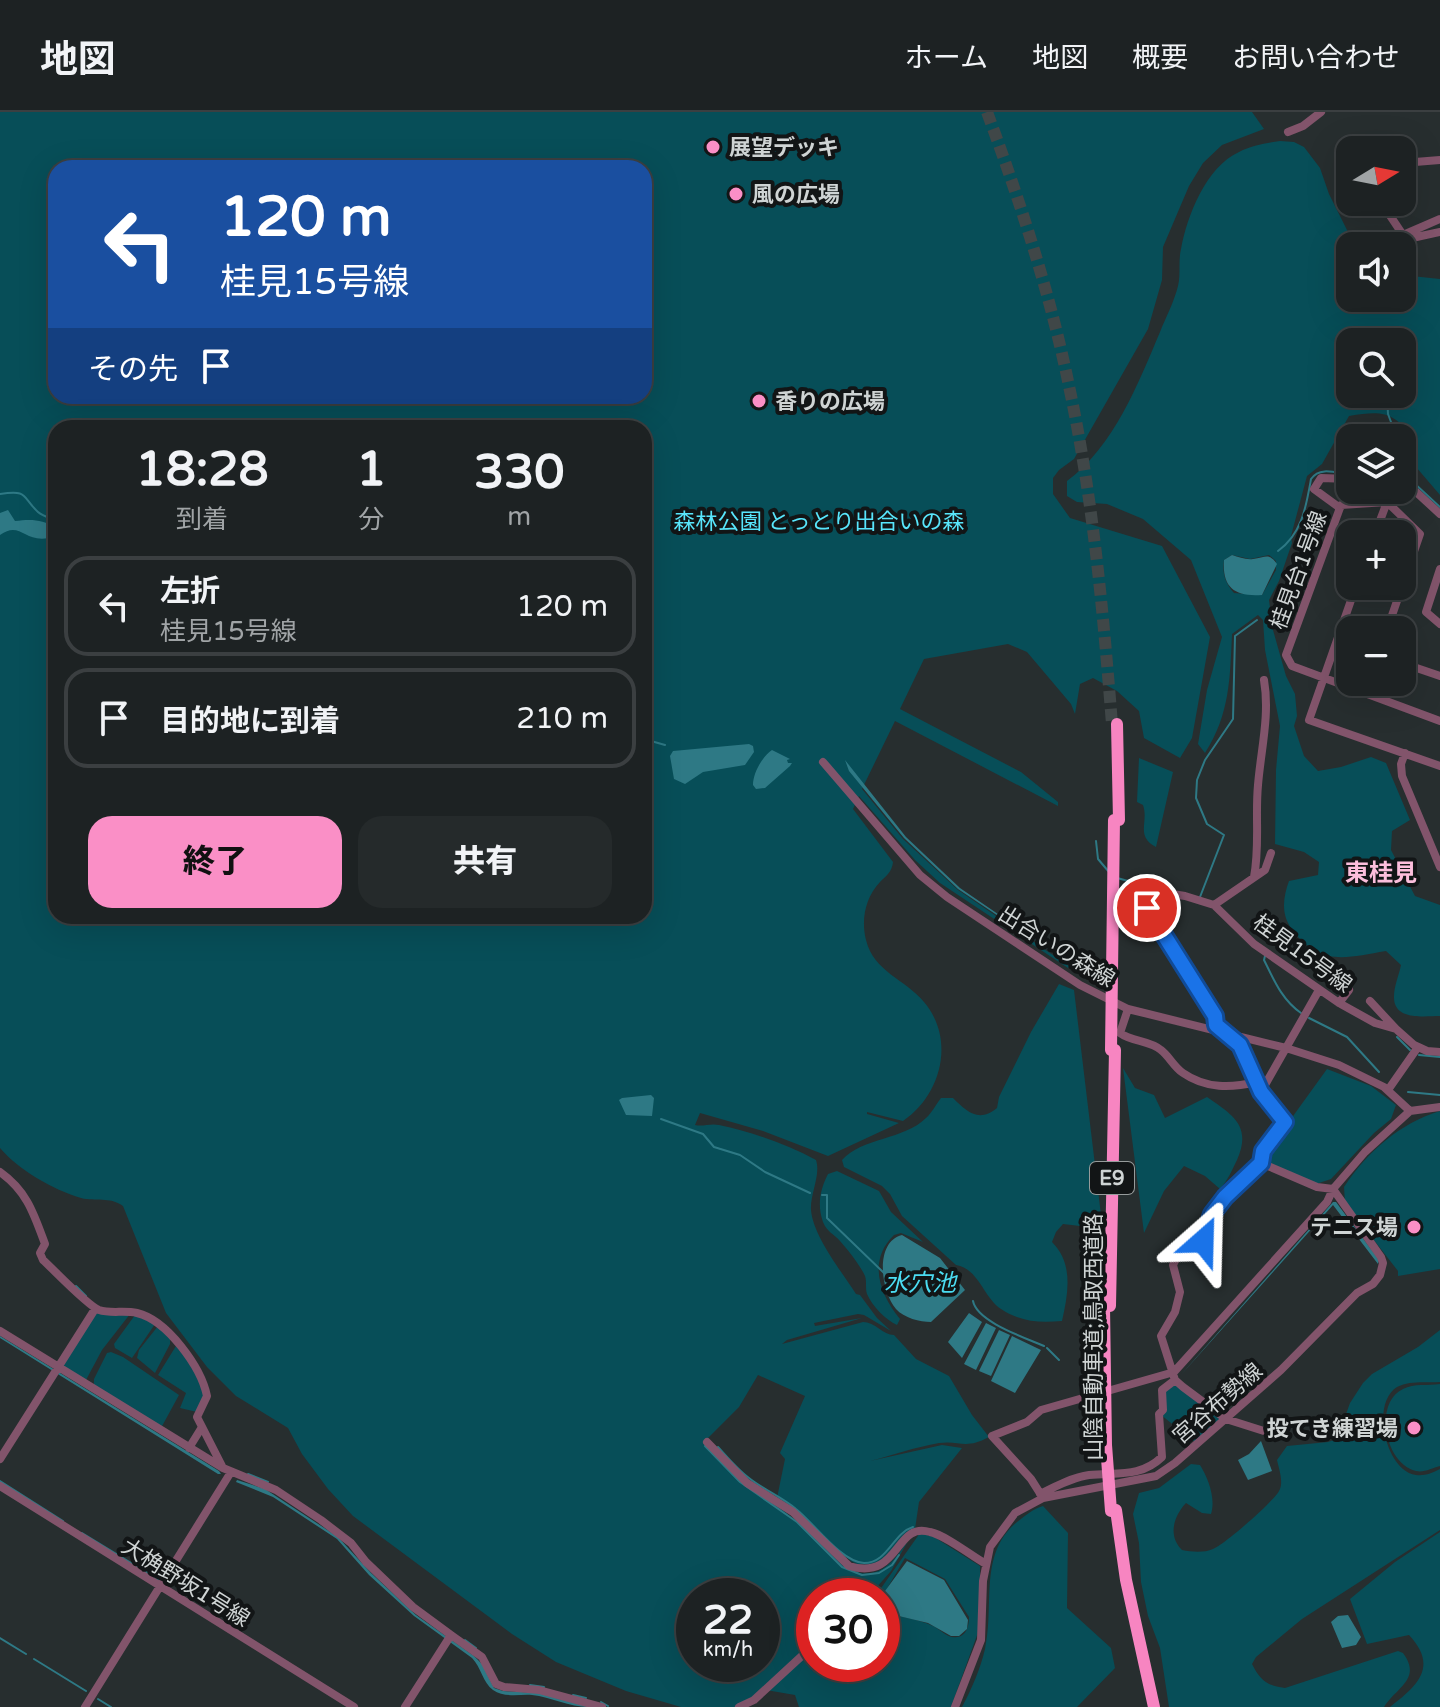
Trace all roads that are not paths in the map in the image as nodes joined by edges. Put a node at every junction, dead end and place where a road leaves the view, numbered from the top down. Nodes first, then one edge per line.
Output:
1 (1321, 112) edge
2 (1288, 132) dead end
3 (1440, 160) edge
4 (1416, 162) edge
5 (1440, 219) edge
6 (1410, 232) edge
7 (1440, 232) edge
8 (1416, 237) edge
9 (1336, 479) edge
10 (1416, 492) edge
11 (1356, 504) edge
12 (1389, 504) edge
13 (1340, 508) junction
14 (1440, 514) edge
15 (1406, 520) edge
16 (1440, 569) edge
17 (1351, 600) edge
18 (1440, 624) edge
19 (1416, 668) edge
20 (1440, 676) edge
21 (1324, 678) junction
22 (1264, 680) dead end
23 (1336, 682) edge
24 (1372, 696) edge
25 (1440, 721) edge
26 (1115, 724) tunnel mouth
27 (1405, 753) junction
28 (823, 762) dead end
29 (1440, 766) edge
30 (1271, 853) dead end
31 (1440, 867) edge
32 (1254, 877) junction
33 (1214, 905) junction
34 (1319, 990) junction
35 (1349, 990) dead end
36 (1370, 1001) dead end
37 (1339, 1003) junction
38 (1128, 1009) junction
39 (1396, 1029) junction
40 (1225, 1032) junction
41 (1418, 1047) junction
42 (1286, 1048) junction
43 (1440, 1052) edge
44 (1257, 1082) junction
45 (1388, 1090) junction
46 (1261, 1092) junction
47 (1440, 1107) edge
48 (1410, 1111) junction
49 (1261, 1163) junction
50 (0, 1172) edge
51 (1333, 1189) junction
52 (95, 1309) junction
53 (0, 1331) edge
54 (59, 1367) junction
55 (1175, 1376) junction
56 (1226, 1419) junction
57 (202, 1427) junction
58 (1267, 1432) dead end
59 (707, 1442) dead end
60 (189, 1448) junction
61 (0, 1459) edge
62 (227, 1470) junction
63 (0, 1486) edge
64 (1041, 1496) junction
65 (986, 1564) junction
66 (160, 1586) junction
67 (451, 1635) junction
68 (796, 1662) edge
69 (747, 1696) dead end
70 (760, 1696) junction
71 (85, 1707) edge
72 (354, 1707) edge
73 (405, 1707) edge
74 (602, 1707) edge
75 (739, 1707) edge
76 (955, 1707) edge
77 (1151, 1707) edge

1 - 2 street
3 - 4 street
5 - 6 street
7 - 8 street
9 - 13 street
10 - 14 street
11 - 13 street, 桂見台1号線
12 - 15 street
13 - 21 street, 桂見台1号線
16 - 18 street
17 - 21 street
19 - 20 street
21 - 23 street, 桂見台1号線
21 - 27 street
22 - 32 street
24 - 25 street, 桂見台1号線
26 - 77 highway, 山陰自動車道;鳥取西道路 / E9, bridge
27 - 29 street
27 - 31 street
28 - 38 street, 出合いの森線
30 - 32 street
32 - 33 street
33 - 34 street, 桂見15号線
33 - 40 street, 桂見15号線
34 - 37 street, 桂見15号線
34 - 42 street
35 - 37 street
36 - 39 street
37 - 39 street, 桂見15号線
38 - 40 street, 出合いの森線
38 - 44 street
39 - 41 street, 桂見15号線
40 - 42 street, 出合いの森線
40 - 44 street, 桂見15号線
41 - 43 street, 桂見15号線
41 - 45 street
42 - 45 street, 出合いの森線
42 - 46 street
44 - 46 street, 桂見15号線
45 - 48 street, 出合いの森線
46 - 49 street, 桂見15号線
47 - 48 street
48 - 51 street
49 - 51 street
49 - 55 street, 桂見15号線
50 - 52 street
51 - 55 street
51 - 56 street, 宮谷布勢線
52 - 54 street
52 - 57 street
53 - 54 street
54 - 60 street
54 - 61 street
55 - 56 street
55 - 64 street
55 - 64 street
56 - 58 street
56 - 64 street, 宮谷布勢線
57 - 60 street
57 - 62 street
59 - 65 street
60 - 62 street
62 - 66 street
62 - 67 street
63 - 66 street, 大桷野坂1号線
64 - 65 street, 宮谷布勢線
65 - 76 street, 宮谷布勢線
66 - 71 street
66 - 72 street, 大桷野坂1号線
67 - 73 street
67 - 74 street
68 - 70 street
69 - 70 street
70 - 75 street

